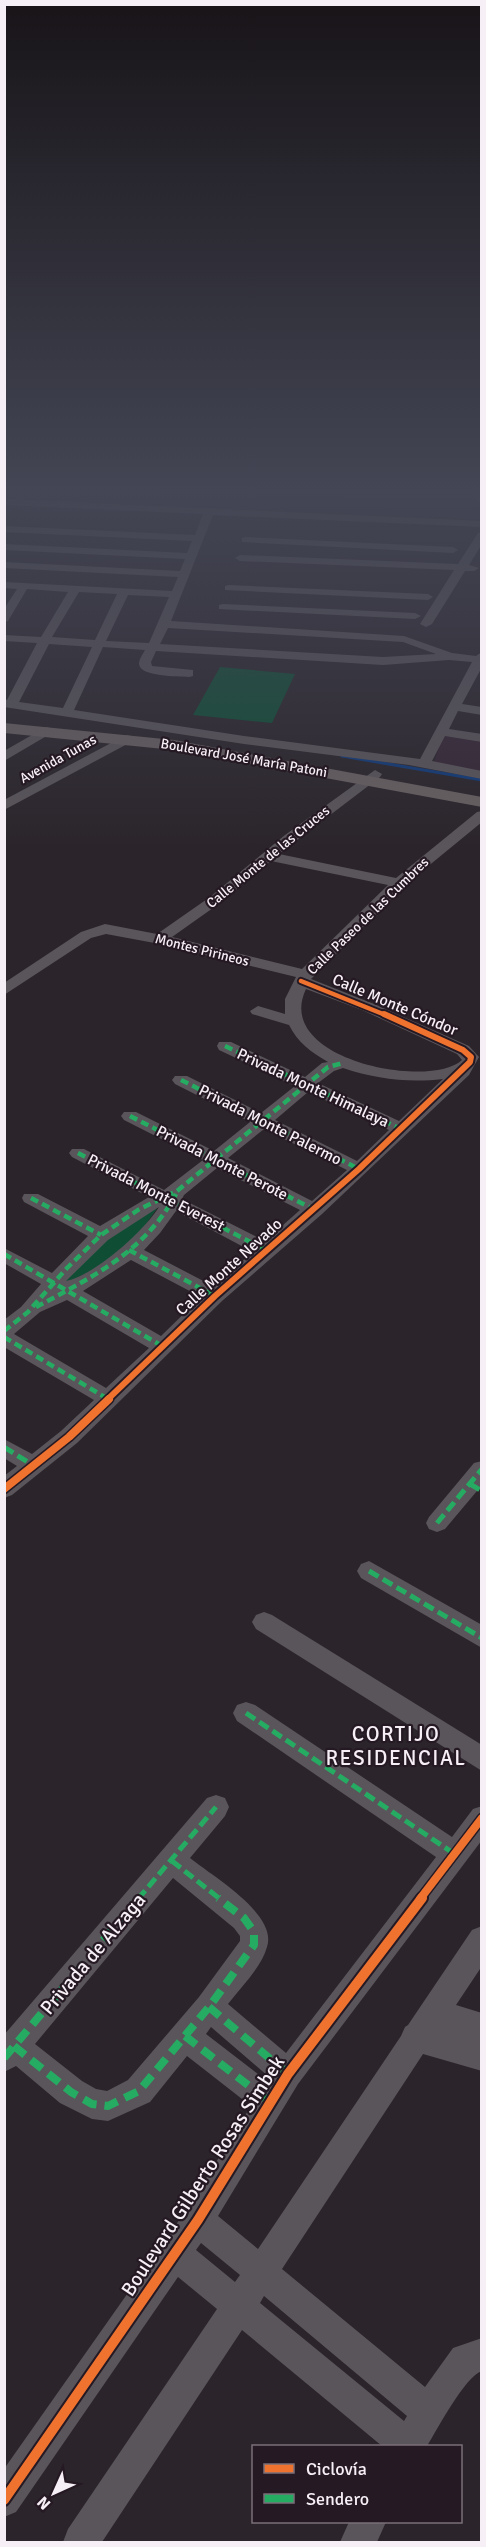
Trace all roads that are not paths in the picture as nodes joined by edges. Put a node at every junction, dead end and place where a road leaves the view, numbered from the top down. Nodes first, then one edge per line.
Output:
1 (62, 611) edge
2 (114, 611) edge
3 (169, 611) edge
4 (249, 611) edge
5 (434, 611) edge
6 (448, 611) edge
7 (414, 616) dead end
8 (164, 624) junction
9 (426, 624) dead end
10 (440, 625) dead end
11 (4, 638) edge
12 (45, 640) junction
13 (99, 642) junction
14 (154, 646) junction
15 (449, 656) junction
16 (481, 658) edge
17 (189, 673) dead end
18 (466, 684) junction
19 (482, 686) edge
20 (8, 703) edge
21 (454, 708) junction
22 (482, 711) edge
23 (67, 712) junction
24 (4, 722) edge
25 (96, 722) junction
26 (4, 728) edge
27 (46, 731) junction
28 (441, 732) junction
29 (482, 738) edge
30 (126, 739) junction
31 (263, 746) junction
32 (4, 757) edge
33 (424, 764) junction
34 (482, 775) edge
35 (371, 777) junction
36 (13, 788) dead end
37 (29, 793) junction
38 (482, 794) edge
39 (482, 802) edge
40 (4, 806) edge
41 (482, 814) edge
42 (268, 856) junction
43 (399, 883) junction
44 (160, 939) junction
45 (303, 978) junction
46 (4, 990) edge
47 (258, 1011) dead end
48 (293, 1021) junction
49 (225, 1046) dead end
50 (334, 1062) junction
51 (466, 1066) junction
52 (408, 1076) junction
53 (181, 1080) dead end
54 (306, 1085) junction
55 (440, 1091) junction
56 (130, 1116) dead end
57 (262, 1121) junction
58 (401, 1129) junction
59 (78, 1153) dead end
60 (215, 1160) junction
61 (359, 1169) junction
62 (171, 1196) junction
63 (31, 1198) dead end
64 (315, 1209) junction
65 (101, 1235) junction
66 (266, 1250) junction
67 (129, 1251) junction
68 (4, 1254) edge
69 (60, 1288) junction
70 (214, 1296) junction
71 (4, 1331) edge
72 (4, 1337) edge
73 (162, 1346) junction
74 (108, 1399) junction
75 (4, 1447) edge
76 (34, 1466) junction
77 (478, 1481) edge
78 (4, 1489) edge
79 (437, 1523) dead end
80 (369, 1571) dead end
81 (264, 1622) dead end
82 (482, 1638) edge
83 (246, 1713) dead end
84 (482, 1759) edge
85 (216, 1807) dead end
86 (482, 1818) edge
87 (456, 1855) junction
88 (172, 1861) junction
89 (482, 1940) edge
90 (209, 2007) junction
91 (435, 2012) junction
92 (482, 2028) edge
93 (185, 2037) junction
94 (415, 2037) junction
95 (9, 2052) edge
96 (482, 2056) edge
97 (288, 2074) junction
98 (271, 2103) junction
99 (198, 2220) junction
100 (174, 2253) junction
101 (260, 2272) junction
102 (238, 2306) junction
103 (482, 2354) edge
104 (429, 2412) junction
105 (407, 2445) edge
106 (409, 2445) edge
107 (4, 2500) edge
108 (368, 2523) edge
109 (81, 2542) edge
110 (358, 2542) edge

1 - 12 street
2 - 13 street
3 - 8 street
4 - 7 street
5 - 9 street
6 - 10 street
8 - 14 street
8 - 15 street
11 - 12 street
12 - 13 street
12 - 20 street
13 - 14 street
13 - 23 street
14 - 15 street
14 - 17 street
15 - 16 street
16 - 18 street
18 - 19 street
18 - 21 street
20 - 23 street
21 - 22 street
21 - 28 street
23 - 25 street
24 - 25 main road, Boulevard José María Patoni
25 - 31 main road, Boulevard José María Patoni
26 - 27 main road, Boulevard José María Patoni
27 - 30 main road, Boulevard José María Patoni
27 - 32 street
28 - 29 street
28 - 33 street
30 - 35 main road, Boulevard José María Patoni
30 - 37 street, Avenida Tunas
31 - 33 street
31 - 35 main road, Boulevard José María Patoni
33 - 34 street
35 - 38 main road, Boulevard José María Patoni
35 - 39 main road, Boulevard José María Patoni
35 - 42 street, Calle Monte de las Cruces
36 - 37 street
37 - 40 street, Avenida Tunas
41 - 43 street, Calle Paseo de las Cumbres
42 - 43 street
42 - 44 street, Calle Monte de las Cruces
43 - 45 street, Calle Paseo de las Cumbres
44 - 45 street, Montes Pirineos
44 - 46 street, Montes Pirineos
45 - 48 street, Calle Paseo de las Cumbres
45 - 51 street, Calle Monte Cóndor
47 - 48 street
48 - 50 street
49 - 54 street, Privada Monte Himalaya
50 - 52 street
50 - 54 street
51 - 52 street
51 - 55 street, Calle Monte Nevado
52 - 55 street
53 - 57 street, Privada Monte Palermo
54 - 57 street
54 - 58 street, Privada Monte Himalaya
55 - 58 street, Calle Monte Nevado
56 - 60 street, Privada Monte Perote
57 - 60 street
57 - 61 street, Privada Monte Palermo
58 - 61 street, Calle Monte Nevado
59 - 62 street, Privada Monte Everest
60 - 62 street
60 - 64 street, Privada Monte Perote
61 - 64 street, Calle Monte Nevado
62 - 65 street
62 - 66 street, Privada Monte Everest
62 - 67 street
63 - 65 street
64 - 66 street, Calle Monte Nevado
65 - 69 street
66 - 70 street, Calle Monte Nevado
67 - 69 street
67 - 70 street
68 - 69 street
69 - 71 street
69 - 73 street
70 - 73 street, Calle Monte Nevado
72 - 74 street
73 - 74 street, Calle Monte Nevado
74 - 76 street, Calle Monte Nevado
75 - 76 street
76 - 78 street, Calle Monte Nevado
77 - 79 street
80 - 82 street
81 - 84 street
83 - 87 street
85 - 88 street, Privada de Alzaga
86 - 87 street, Boulevard Gilberto Rosas Simbek
87 - 97 street, Boulevard Gilberto Rosas Simbek
88 - 90 street, Privada de Alzaga
88 - 95 street, Privada de Alzaga
89 - 91 street
90 - 93 street, Privada de Alzaga
90 - 97 street
91 - 92 street
91 - 94 street
93 - 95 street, Privada de Alzaga
93 - 98 street
94 - 96 street
94 - 101 street
97 - 98 street, Boulevard Gilberto Rosas Simbek
98 - 99 street, Boulevard Gilberto Rosas Simbek
99 - 100 street, Boulevard Gilberto Rosas Simbek
99 - 101 street
100 - 102 street
100 - 107 street, Boulevard Gilberto Rosas Simbek
101 - 102 street
101 - 104 street
102 - 105 street
102 - 109 street
103 - 104 street
104 - 106 street
108 - 110 street

